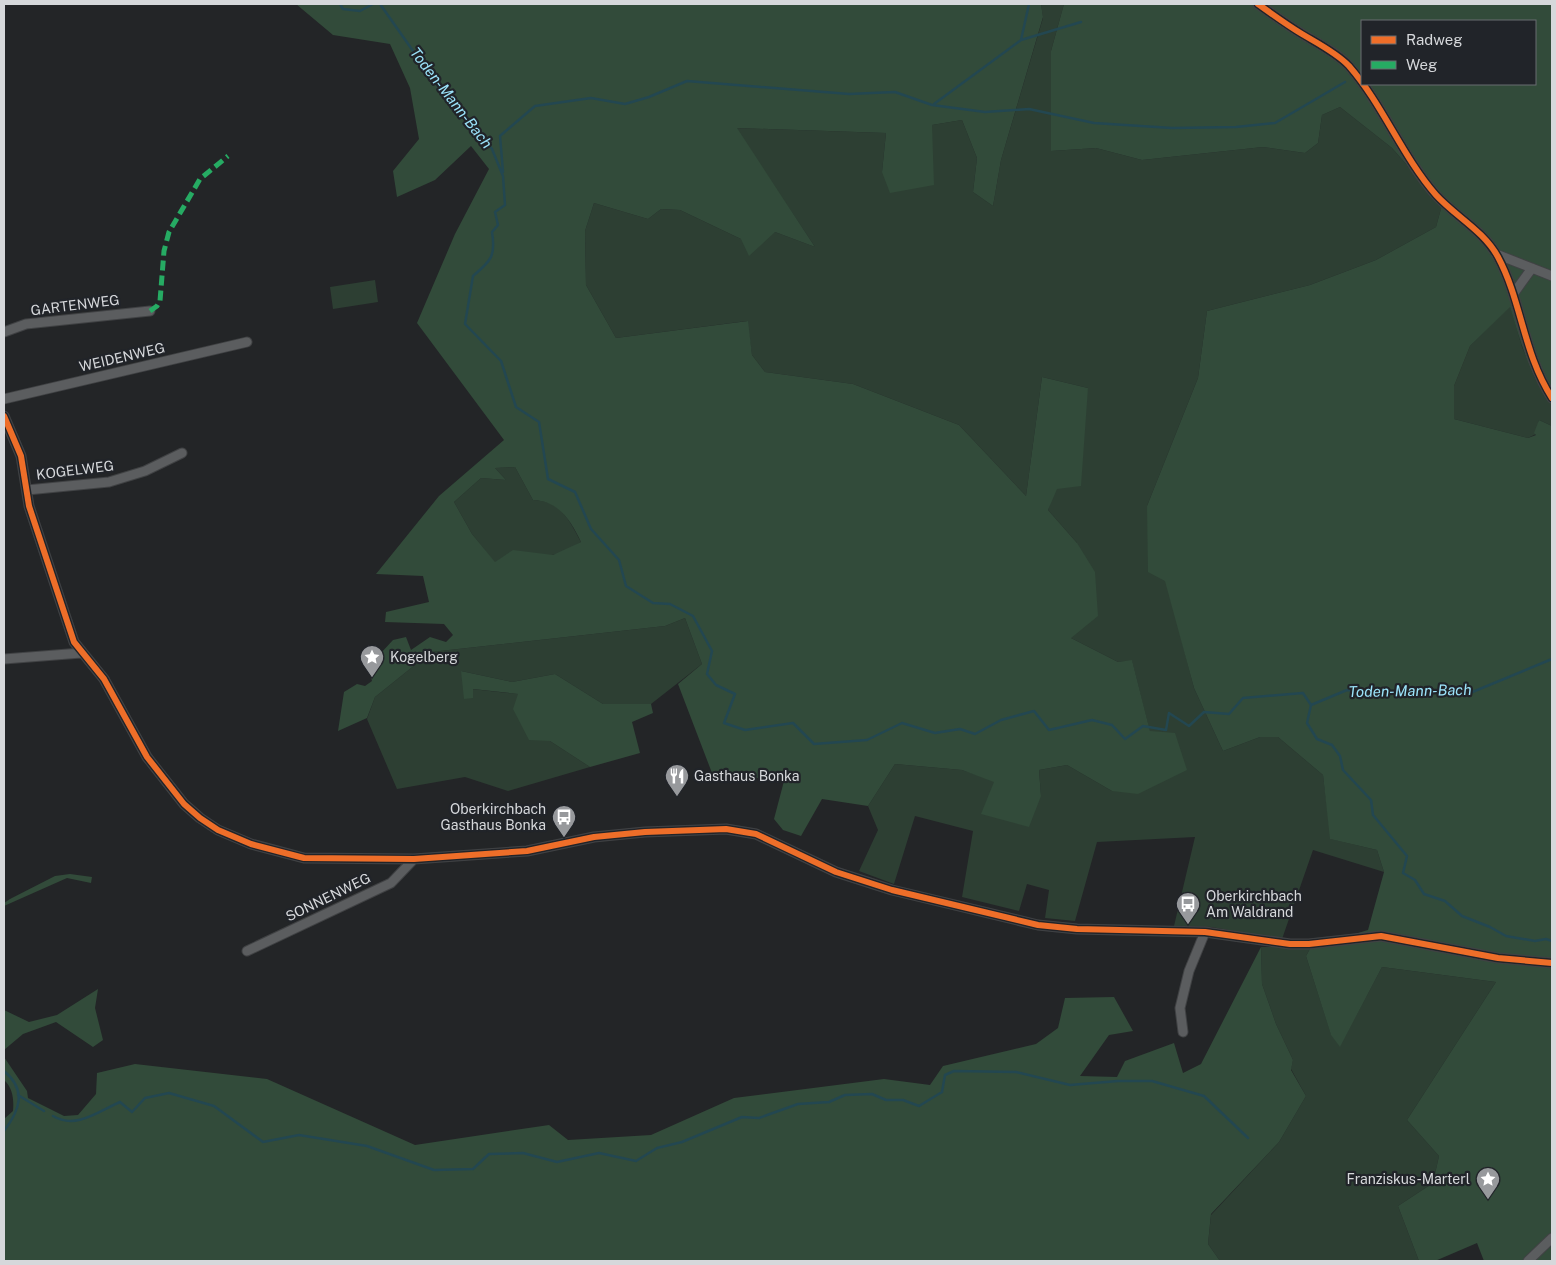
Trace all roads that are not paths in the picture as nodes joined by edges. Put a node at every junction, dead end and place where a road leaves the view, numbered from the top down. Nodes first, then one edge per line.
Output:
1 (1258, 4) edge
2 (1361, 83) edge
3 (1362, 85) edge
4 (1496, 254) junction
5 (1532, 268) junction
6 (1552, 276) edge
7 (1514, 293) junction
8 (150, 310) dead end
9 (4, 332) edge
10 (247, 342) dead end
11 (1552, 398) edge
12 (4, 399) edge
13 (4, 416) edge
14 (182, 453) dead end
15 (27, 490) junction
16 (82, 653) junction
17 (4, 659) edge
18 (414, 859) junction
19 (1205, 932) junction
20 (247, 951) dead end
21 (1552, 963) edge
22 (1183, 1032) dead end
23 (1552, 1238) edge
24 (1528, 1261) edge

1 - 2 street
3 - 4 street
4 - 5 street
4 - 7 street
5 - 6 street
5 - 7 street
7 - 11 street
8 - 9 street, GARTENWEG
10 - 12 street, WEIDENWEG
13 - 15 street
14 - 15 street, KOGELWEG
15 - 16 street
16 - 17 street
16 - 18 street
18 - 19 street
18 - 20 street, SONNENWEG
19 - 21 street
19 - 22 street
23 - 24 street

